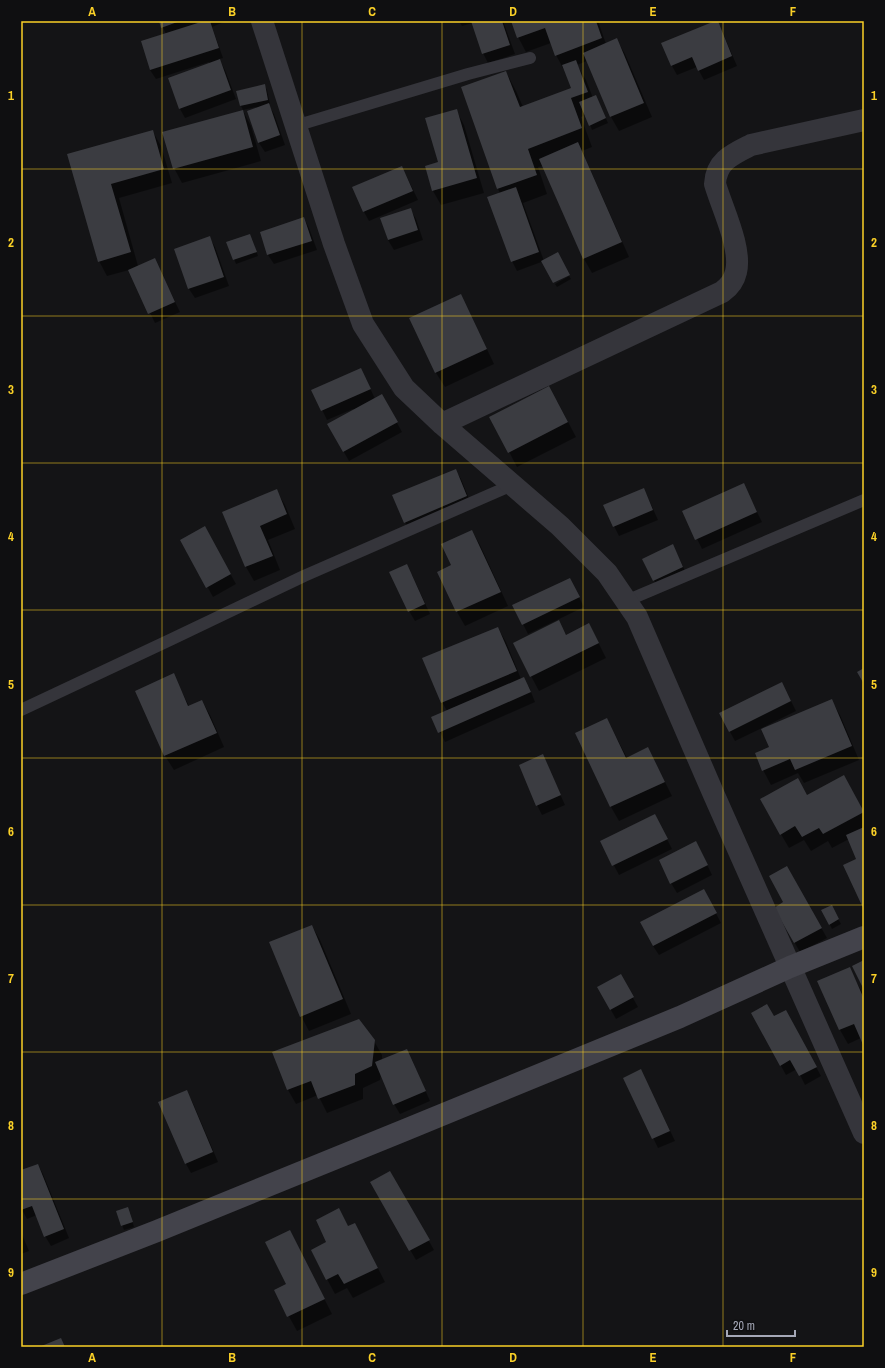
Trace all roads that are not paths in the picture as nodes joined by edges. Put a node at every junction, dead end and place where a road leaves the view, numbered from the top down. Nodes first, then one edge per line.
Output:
1 (262, 21) edge
2 (530, 58) dead end
3 (864, 120) edge
4 (296, 126) junction
5 (442, 424) junction
6 (512, 485) junction
7 (864, 500) edge
8 (626, 602) junction
9 (21, 710) edge
10 (864, 937) edge
11 (790, 967) junction
12 (864, 1133) edge
13 (21, 1284) edge

1 - 4 street
2 - 4 lane
3 - 5 street
4 - 5 street
5 - 6 street
6 - 8 street
6 - 9 lane
7 - 8 lane
8 - 11 street
10 - 11 main road
11 - 12 street
11 - 13 main road

